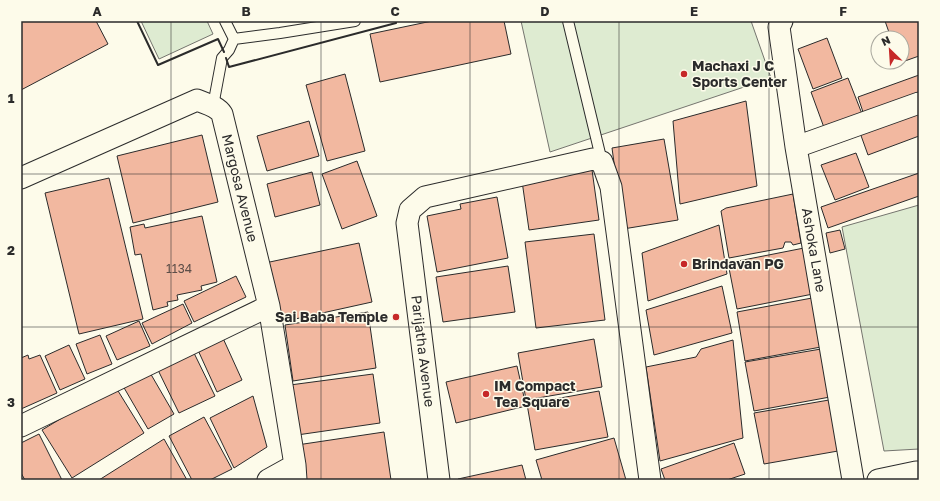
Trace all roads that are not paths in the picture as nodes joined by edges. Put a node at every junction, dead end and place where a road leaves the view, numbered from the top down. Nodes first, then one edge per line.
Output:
1 (224, 21) edge
2 (355, 21) edge
3 (568, 21) edge
4 (779, 23) edge
5 (234, 39) junction
6 (919, 102) edge
7 (213, 106) junction
8 (796, 147) junction
9 (602, 162) junction
10 (21, 178) edge
11 (269, 306) junction
12 (21, 426) edge
13 (296, 472) edge
14 (919, 472) edge
15 (268, 480) edge
16 (439, 480) edge
17 (650, 480) edge
18 (853, 480) edge
19 (878, 480) edge

1 - 5 lane
2 - 5 lane
3 - 9 lane
4 - 8 street, Ashoka Lane
5 - 7 lane
6 - 8 street
7 - 10 street
7 - 11 street, Margosa Avenue
8 - 18 street, Ashoka Lane
9 - 16 street, Parijatha Avenue
9 - 17 street
11 - 12 street
11 - 13 street, Margosa Avenue
13 - 15 street
14 - 19 street

